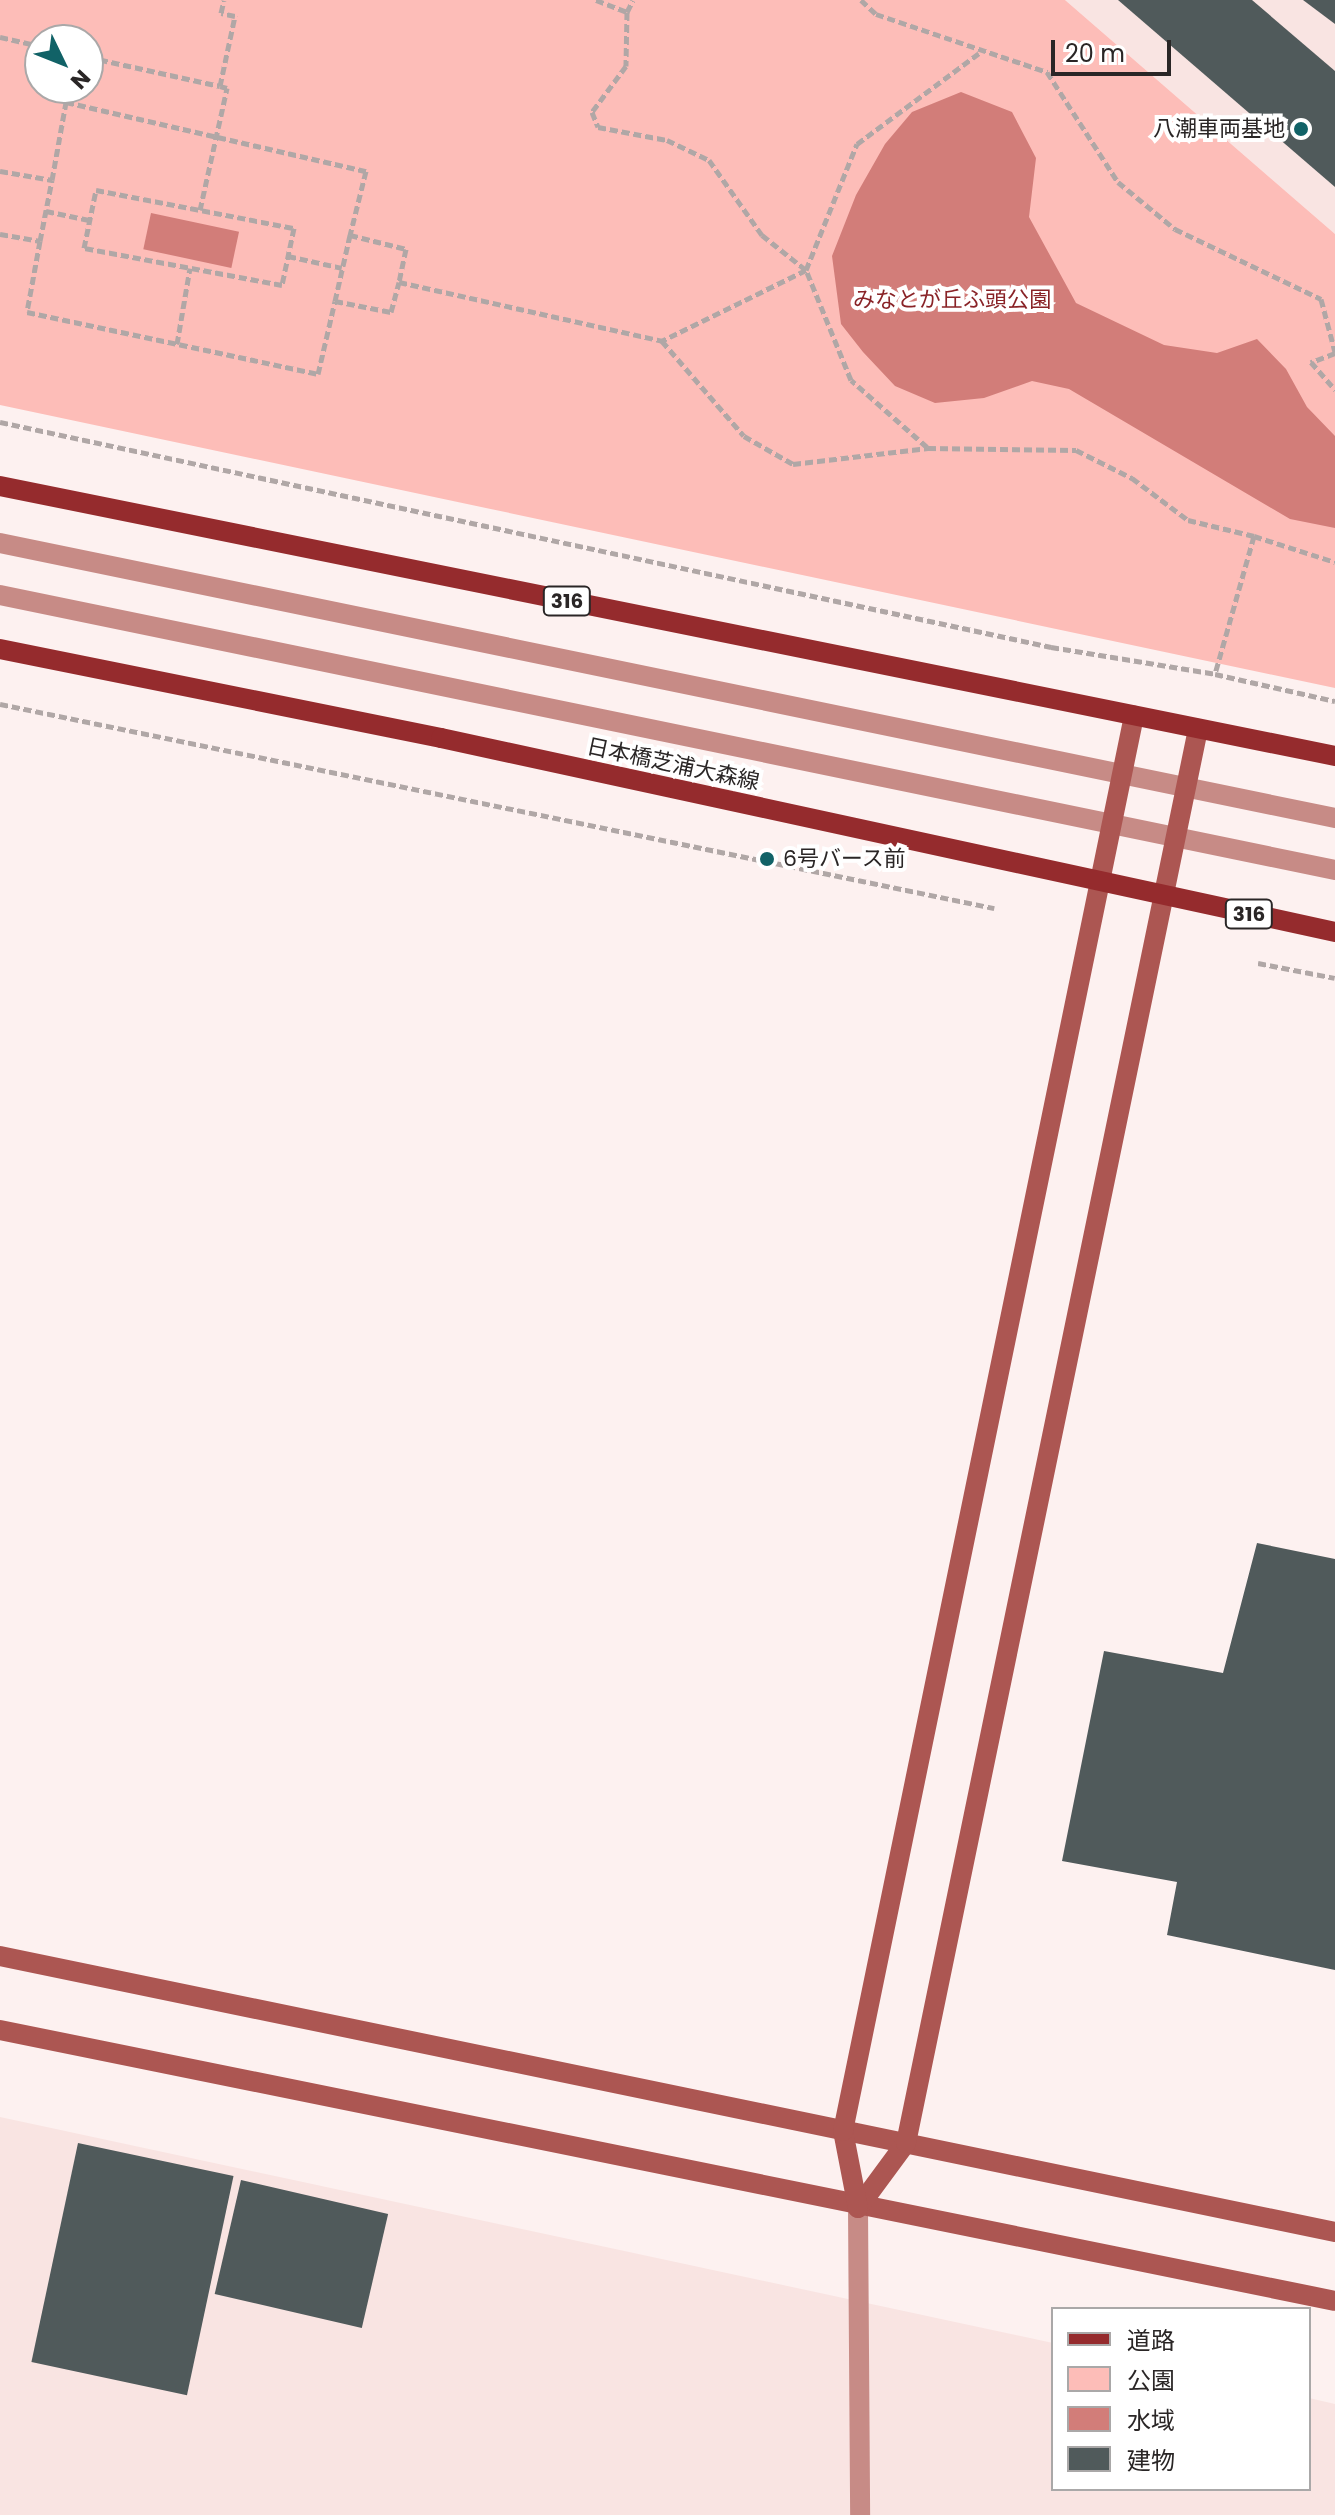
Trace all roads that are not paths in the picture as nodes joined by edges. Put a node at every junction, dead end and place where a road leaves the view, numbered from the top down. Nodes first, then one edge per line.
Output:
1 (0, 486) edge
2 (0, 543) edge
3 (0, 595) edge
4 (0, 649) edge
5 (1134, 716) junction
6 (1198, 729) junction
7 (1335, 756) edge
8 (1121, 774) junction
9 (1186, 787) junction
10 (1335, 818) edge
11 (1111, 824) junction
12 (1176, 837) junction
13 (1335, 870) edge
14 (1099, 883) junction
15 (1163, 896) junction
16 (1335, 932) edge
17 (0, 1956) edge
18 (0, 2030) edge
19 (843, 2131) junction
20 (906, 2143) junction
21 (858, 2208) junction
22 (1335, 2232) edge
23 (1335, 2301) edge
24 (860, 2515) edge

1 - 5 main road, 316
2 - 8 lane
3 - 11 lane
4 - 14 main road, 日本橋芝浦大森線 / 316
5 - 6 main road, 316
5 - 8 street
6 - 7 main road, 316
6 - 9 street
8 - 9 lane
8 - 11 street
9 - 10 lane
9 - 12 street
11 - 12 lane
11 - 14 street
12 - 13 lane
12 - 15 street
14 - 15 main road, 日本橋芝浦大森線 / 316
14 - 19 street
15 - 16 main road, 日本橋芝浦大森線 / 316
15 - 20 street
17 - 19 street
18 - 21 street
19 - 20 street
19 - 21 street
20 - 21 street
20 - 22 street
21 - 23 street
21 - 24 lane

